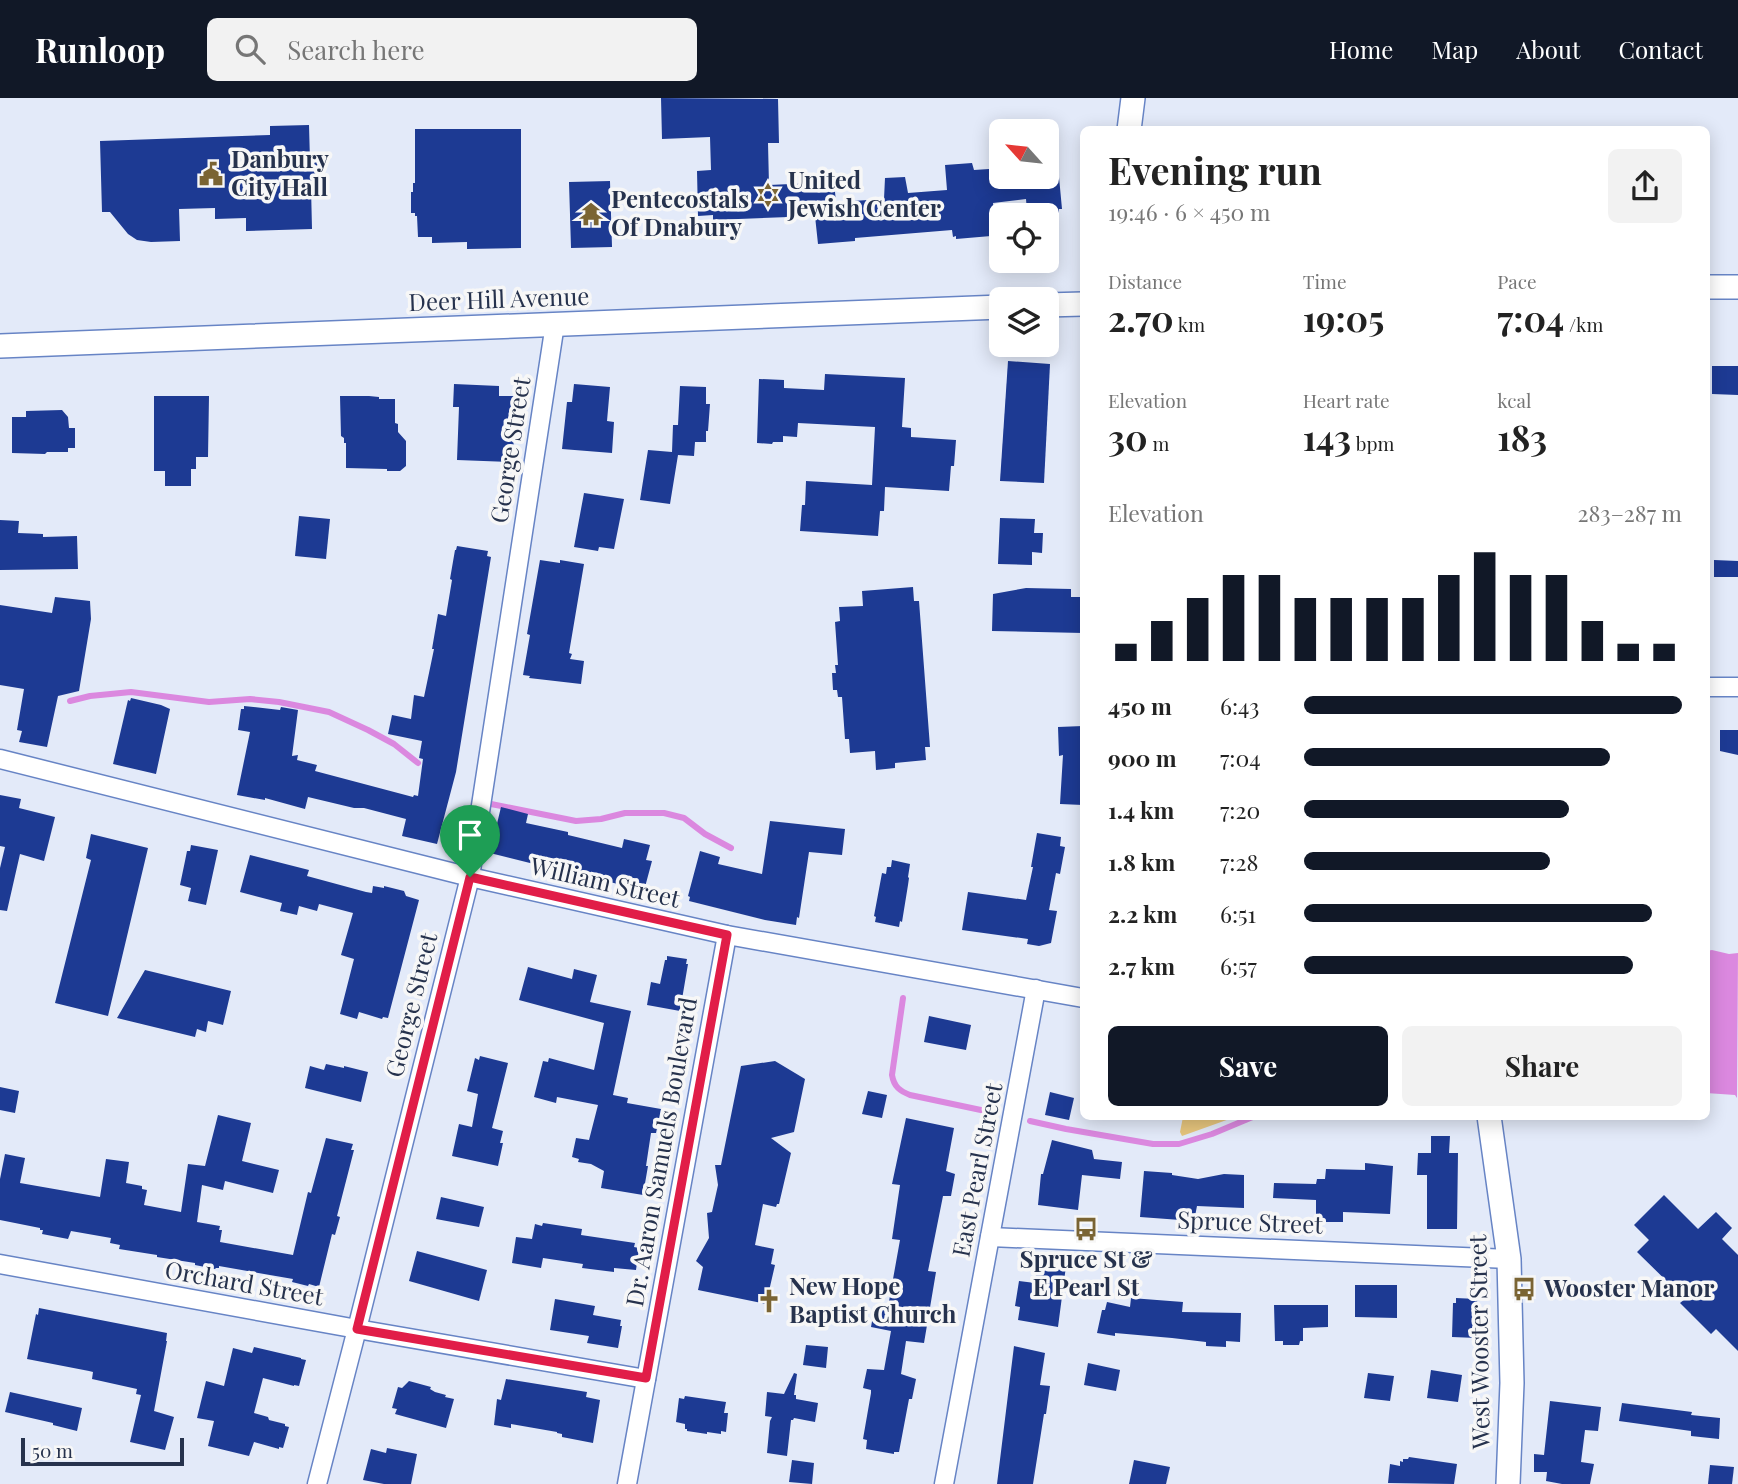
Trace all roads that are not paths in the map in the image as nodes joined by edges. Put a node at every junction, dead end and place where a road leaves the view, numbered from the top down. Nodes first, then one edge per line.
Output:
1 (1133, 98) edge
2 (1130, 126) edge
3 (1710, 286) edge
4 (1738, 287) edge
5 (1080, 304) edge
6 (1059, 305) edge
7 (989, 307) edge
8 (555, 324) junction
9 (0, 346) edge
10 (1710, 687) edge
11 (1738, 687) edge
12 (0, 759) edge
13 (470, 877) junction
14 (727, 935) junction
15 (1037, 989) junction
16 (1080, 997) edge
17 (1490, 1120) edge
18 (990, 1237) junction
19 (1509, 1259) junction
20 (0, 1264) edge
21 (357, 1329) junction
22 (646, 1378) junction
23 (317, 1484) edge
24 (627, 1484) edge
25 (944, 1484) edge
26 (1508, 1484) edge

1 - 2 street
3 - 4 street
5 - 6 street
7 - 8 street, Deer Hill Avenue
8 - 9 street, Deer Hill Avenue
8 - 13 street, George Street
10 - 11 street
12 - 13 street, William Street
13 - 14 street, William Street
13 - 21 street, George Street
14 - 15 street, William Street
14 - 22 street, Dr. Aaron Samuels Boulevard
15 - 16 street, William Street
15 - 18 street, East Pearl Street
17 - 19 street, West Wooster Street
18 - 19 street, Spruce Street
18 - 25 street, East Pearl Street
19 - 26 street, West Wooster Street
20 - 21 street, Orchard Street
21 - 22 street, Orchard Street
21 - 23 street, George Street
22 - 24 street, Dr. Aaron Samuels Boulevard

